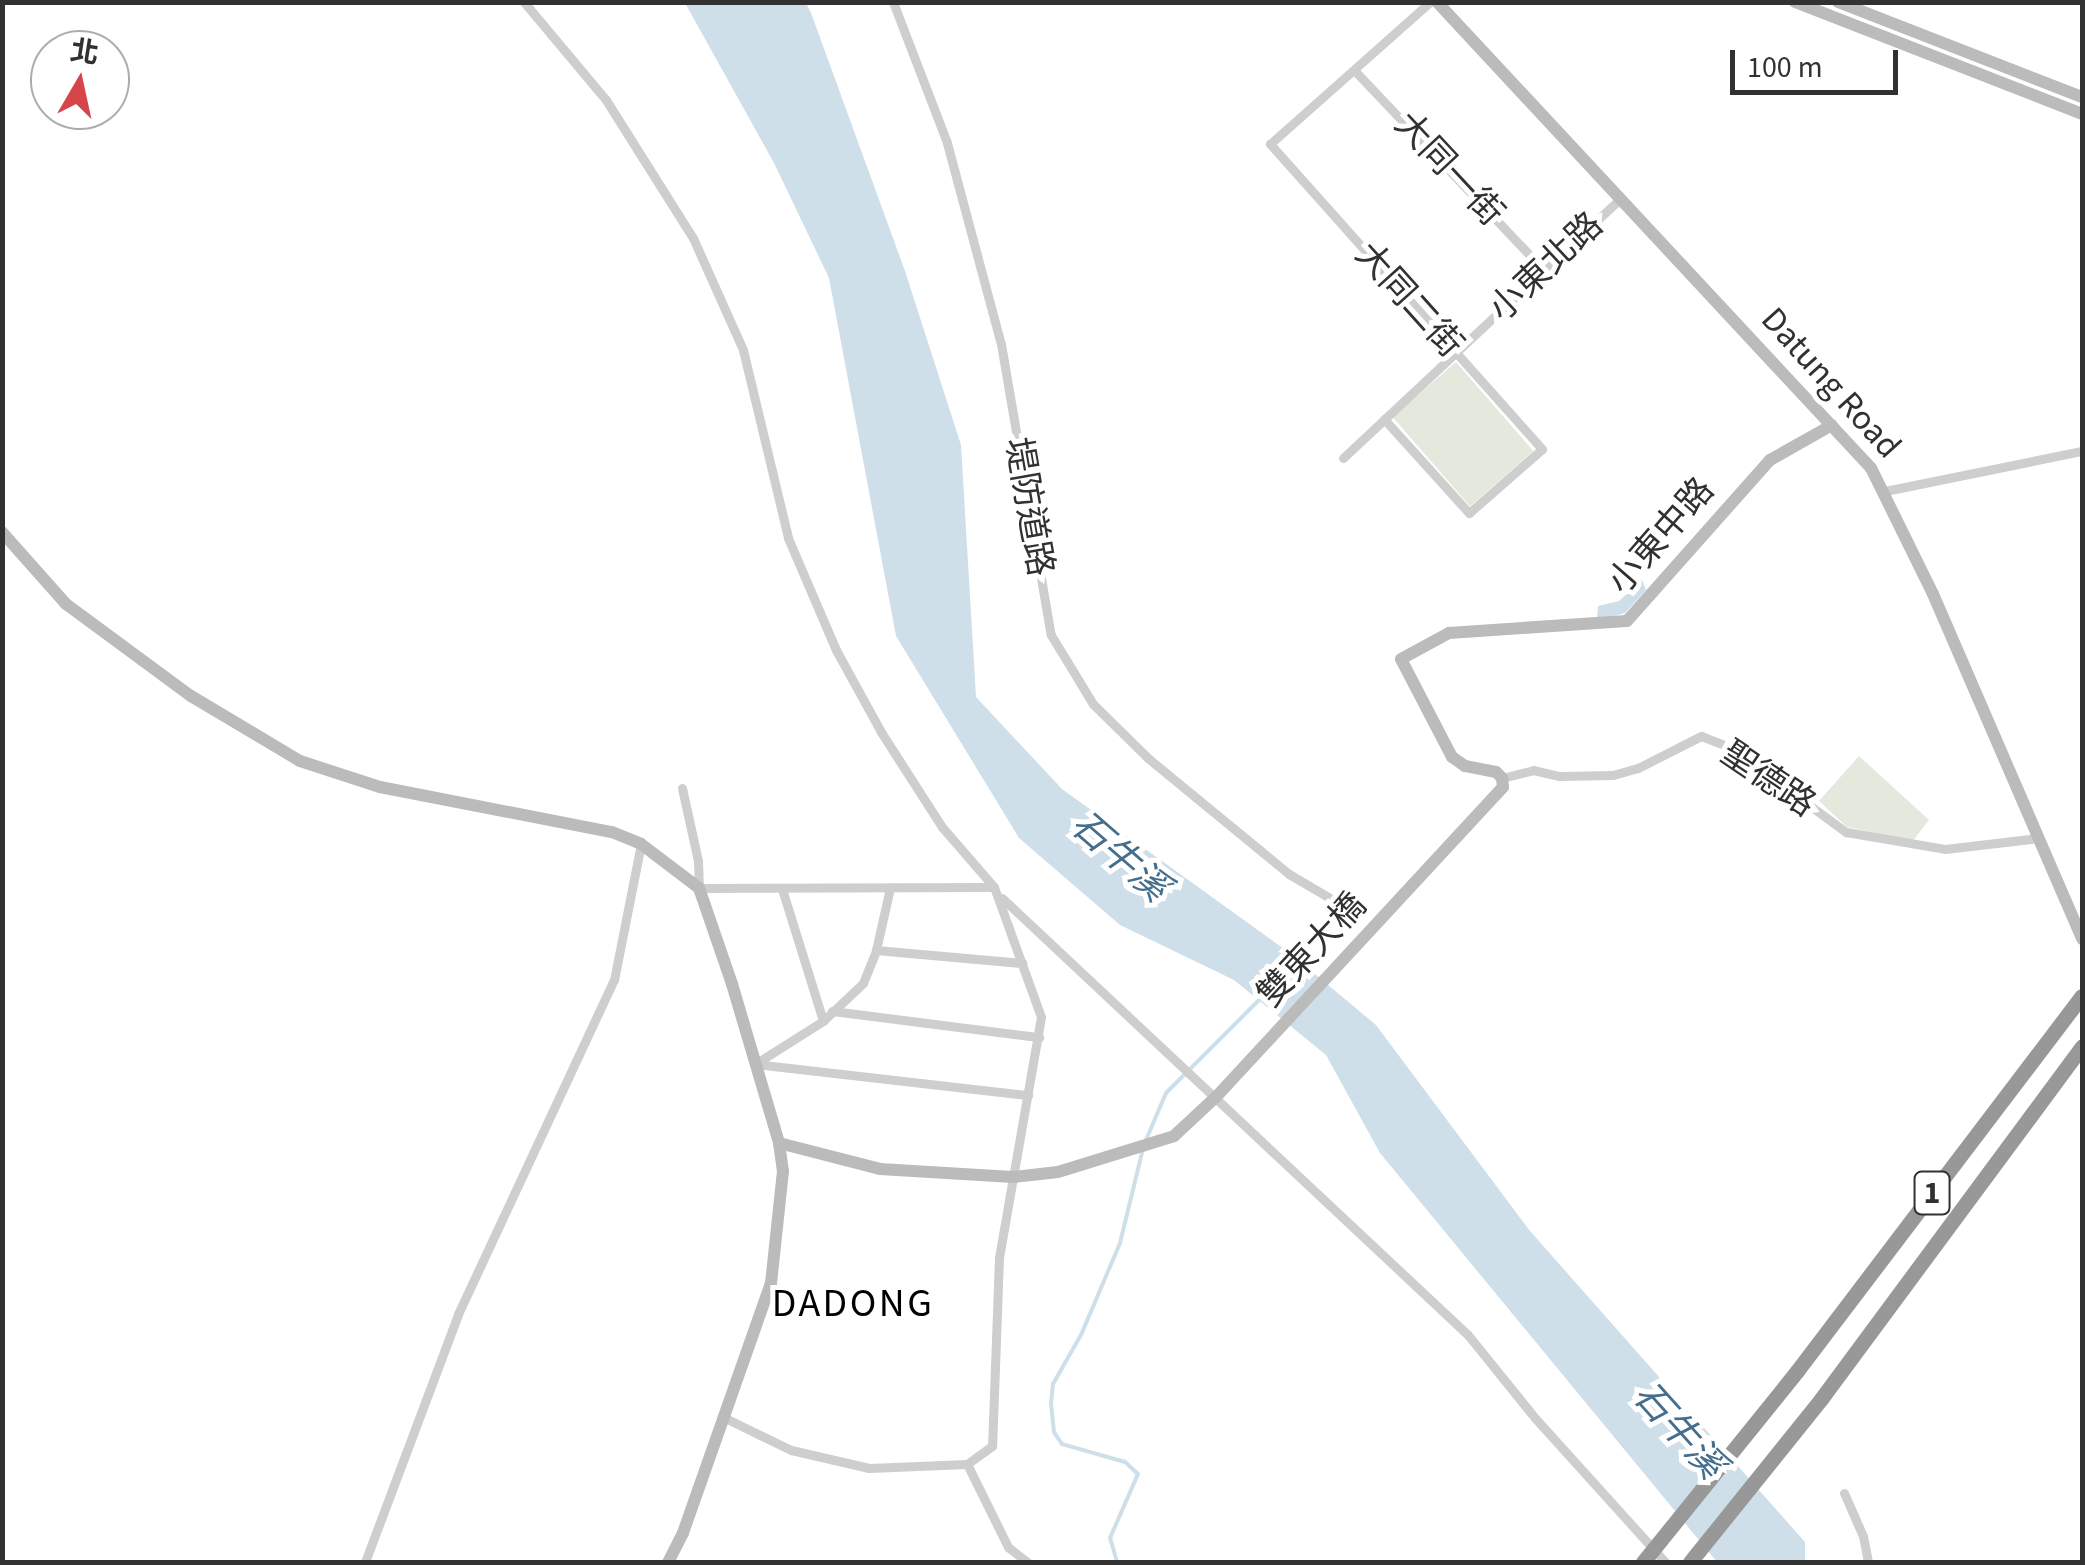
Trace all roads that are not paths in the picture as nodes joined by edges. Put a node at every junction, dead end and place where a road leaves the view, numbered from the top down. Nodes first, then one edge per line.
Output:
1 (524, 2) edge
2 (893, 2) edge
3 (1434, 2) edge
4 (1795, 2) edge
5 (1838, 2) edge
6 (1354, 70) junction
7 (2082, 97) edge
8 (2082, 114) edge
9 (1619, 200) junction
10 (1543, 268) junction
11 (1455, 352) junction
12 (1384, 419) junction
13 (1832, 425) junction
14 (2082, 451) edge
15 (1343, 458) dead end
16 (1885, 490) junction
17 (2, 532) edge
18 (1502, 778) junction
19 (682, 788) dead end
20 (2038, 838) junction
21 (641, 844) junction
22 (699, 888) junction
23 (890, 888) junction
24 (782, 889) junction
25 (997, 891) junction
26 (1335, 901) dead end
27 (2082, 939) edge
28 (876, 950) junction
29 (1022, 963) junction
30 (2082, 981) edge
31 (2082, 996) edge
32 (832, 1011) junction
33 (2066, 1015) junction
34 (823, 1021) junction
35 (1039, 1037) junction
36 (2082, 1046) edge
37 (755, 1064) junction
38 (1028, 1095) junction
39 (1216, 1097) junction
40 (779, 1143) junction
41 (1014, 1177) junction
42 (723, 1417) junction
43 (967, 1464) junction
44 (1844, 1493) dead end
45 (364, 1562) edge
46 (668, 1562) edge
47 (1027, 1562) edge
48 (1643, 1562) edge
49 (1665, 1562) edge
50 (1690, 1562) edge
51 (1868, 1562) edge

1 - 25 street
2 - 26 street, 堤防道路
3 - 6 street, 大同二街
3 - 9 street, Datung Road
4 - 8 street
5 - 7 street
6 - 10 street, 大同一街
6 - 11 street, 大同二街
9 - 10 street, 小東北路
9 - 13 street, Datung Road
10 - 11 street, 小東北路
11 - 12 street, 小東北路
11 - 12 street, 大同二街
12 - 15 street, 小東北路
13 - 16 street, Datung Road
13 - 18 street, 小東中路
14 - 16 street
16 - 20 street, Datung Road
17 - 21 street
18 - 20 street, 聖德路
18 - 39 street, 雙東大橋
19 - 22 street
20 - 27 street, Datung Road
21 - 22 street
21 - 45 street
22 - 24 street
22 - 37 street
23 - 24 street
23 - 25 street
23 - 28 street
24 - 34 street
25 - 29 street
25 - 39 street
28 - 29 street
28 - 32 street
29 - 35 street
30 - 33 highway
31 - 33 highway, 1
32 - 34 street
32 - 35 street
33 - 48 highway, 1, bridge
34 - 37 street
35 - 38 street
36 - 50 highway, 1
37 - 38 street
37 - 40 street
38 - 41 street
39 - 41 street, 雙東大橋
39 - 49 street
40 - 41 street, 雙東大橋
40 - 42 street
41 - 43 street
42 - 43 street
42 - 46 street
43 - 47 street
44 - 51 street

